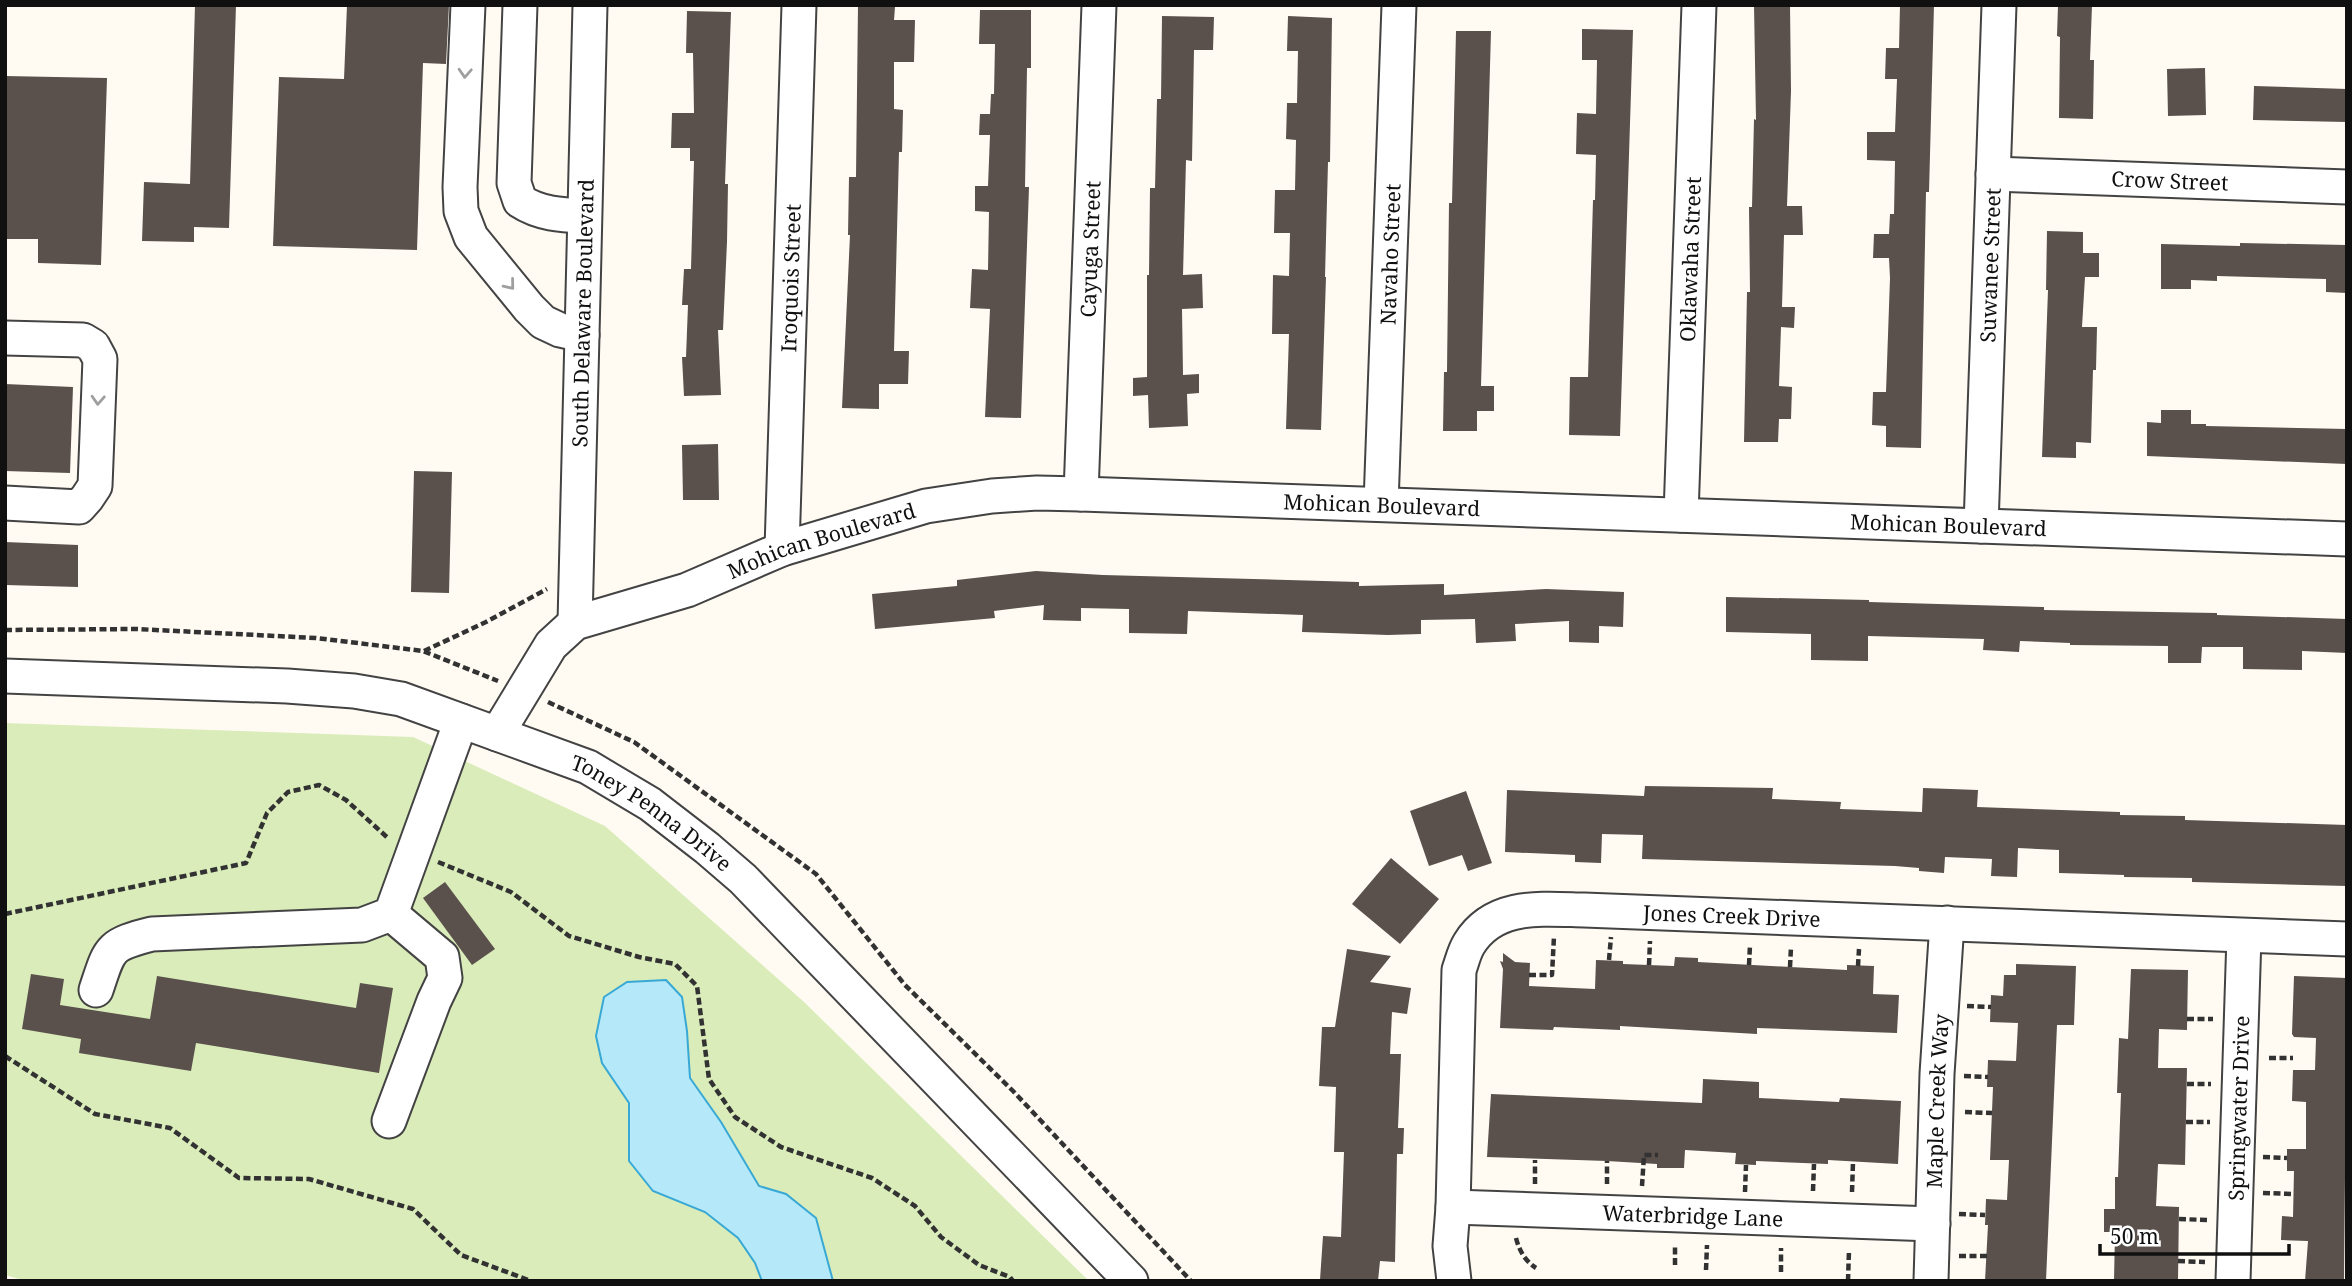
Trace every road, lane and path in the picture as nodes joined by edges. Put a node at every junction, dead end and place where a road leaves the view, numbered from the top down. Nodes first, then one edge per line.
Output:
1 (468, 5) edge
2 (520, 5) edge
3 (590, 5) edge
4 (799, 5) edge
5 (1099, 5) edge
6 (1399, 5) edge
7 (1699, 5) edge
8 (1999, 5) edge
9 (1993, 174) junction
10 (2347, 187) edge
11 (584, 216) junction
12 (582, 335) junction
13 (5, 338) edge
14 (1081, 494) junction
15 (5, 503) edge
16 (1381, 504) junction
17 (1681, 515) junction
18 (1980, 526) junction
19 (2347, 539) edge
20 (782, 549) junction
21 (550, 587) dead end
22 (575, 623) junction
23 (5, 630) edge
24 (423, 651) junction
25 (486, 675) dead end
26 (5, 676) edge
27 (555, 704) dead end
28 (461, 721) junction
29 (497, 734) junction
30 (414, 851) junction
31 (1555, 910) junction
32 (5, 914) edge
33 (391, 914) junction
34 (1947, 923) junction
35 (2244, 936) junction
36 (2347, 939) edge
37 (1530, 975) dead end
38 (96, 990) dead end
39 (5, 1056) edge
40 (389, 1121) dead end
41 (1658, 1155) dead end
42 (1453, 1207) junction
43 (1641, 1214) junction
44 (1933, 1224) junction
45 (531, 1281) edge
46 (1013, 1281) edge
47 (1131, 1281) edge
48 (1191, 1281) edge
49 (1454, 1281) edge
50 (1931, 1281) edge
51 (2233, 1281) edge

1 -> 12 street
2 - 11 street
3 - 11 street, South Delaware Boulevard
4 - 20 street, Iroquois Street
5 - 14 street, Cayuga Street
6 - 16 street, Navaho Street
7 - 17 street, Oklawaha Street
8 - 9 street, Suwanee Street
9 - 10 street, Crow Street
9 - 18 street, Suwanee Street
11 - 12 street, South Delaware Boulevard
12 - 22 street, South Delaware Boulevard
13 -> 15 street
14 - 16 street, Mohican Boulevard
14 - 20 street, Mohican Boulevard
16 - 17 street, Mohican Boulevard
17 - 18 street, Mohican Boulevard
18 - 19 street, Mohican Boulevard
20 - 22 street, Mohican Boulevard
21 - 24 path
22 - 29 street, Mohican Boulevard
23 - 24 path
24 - 25 path
26 - 28 street, Toney Penna Drive
27 - 48 path
28 - 29 street, Toney Penna Drive
28 - 30 street
29 - 47 street, Toney Penna Drive
30 - 32 path
30 - 33 street
30 - 46 path
31 - 34 street, Jones Creek Drive
31 - 37 path
31 - 42 street, Jones Creek Drive
33 - 38 street
33 - 40 street
34 - 35 street, Jones Creek Drive
34 - 44 street, Maple Creek Way
35 - 36 street, Jones Creek Drive
35 - 51 street, Springwater Drive
39 - 45 path
41 - 43 path
42 - 43 street, Waterbridge Lane
42 - 49 street, Jones Creek Drive
43 - 44 street, Waterbridge Lane
44 - 50 street, Maple Creek Way

